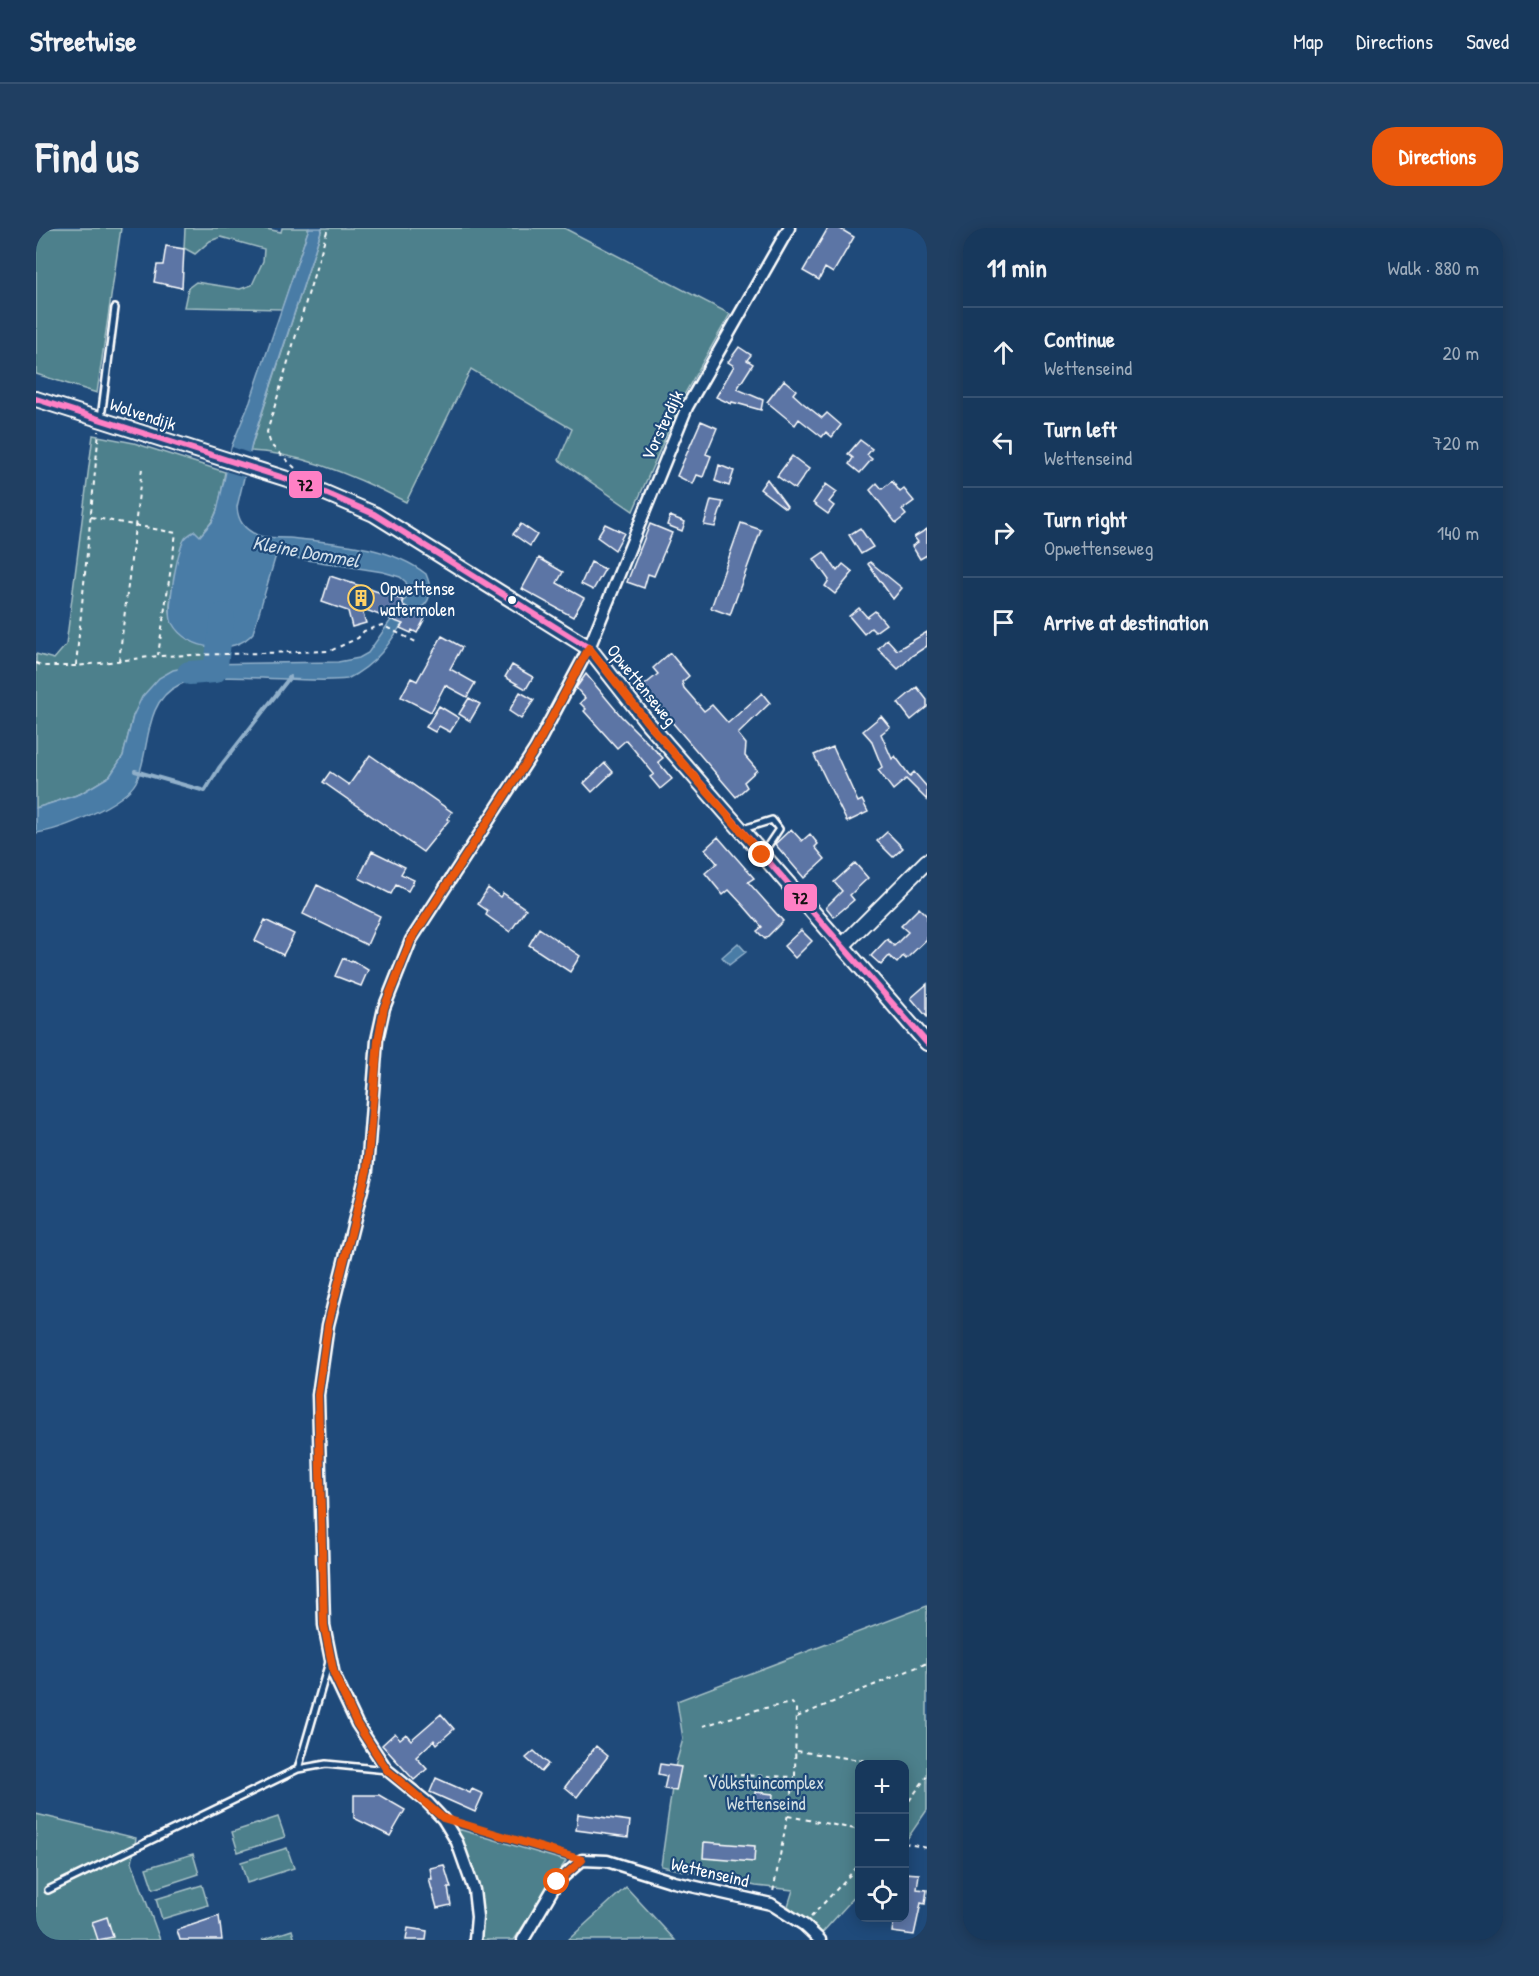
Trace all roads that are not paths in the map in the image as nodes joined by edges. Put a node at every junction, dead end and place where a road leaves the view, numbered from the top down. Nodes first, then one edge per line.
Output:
1 (789, 228) edge
2 (115, 308) dead end
3 (36, 399) edge
4 (101, 420) junction
5 (239, 463) joint
6 (589, 648) junction
7 (741, 830) junction
8 (762, 855) junction
9 (927, 861) edge
10 (842, 946) junction
11 (927, 1043) edge
12 (330, 1658) junction
13 (298, 1769) junction
14 (387, 1770) junction
15 (48, 1890) dead end
16 (475, 1940) edge
17 (523, 1940) edge
18 (820, 1940) edge

1 - 6 street, Vorsterdijk
2 - 4 lane
3 - 4 street, Wolvendijk
4 - 5 street, Wolvendijk
5 - 6 street, Opwettenseweg
6 - 7 street, Opwettenseweg
6 - 12 street
7 - 8 street, Opwettenseweg
7 - 8 lane
8 - 10 street, Opwettenseweg
9 - 10 street
10 - 11 street, Opwettenseweg
12 - 13 lane
12 - 14 street
13 - 14 lane
13 - 15 lane
14 - 16 street
17 - 18 street, Wettenseind

